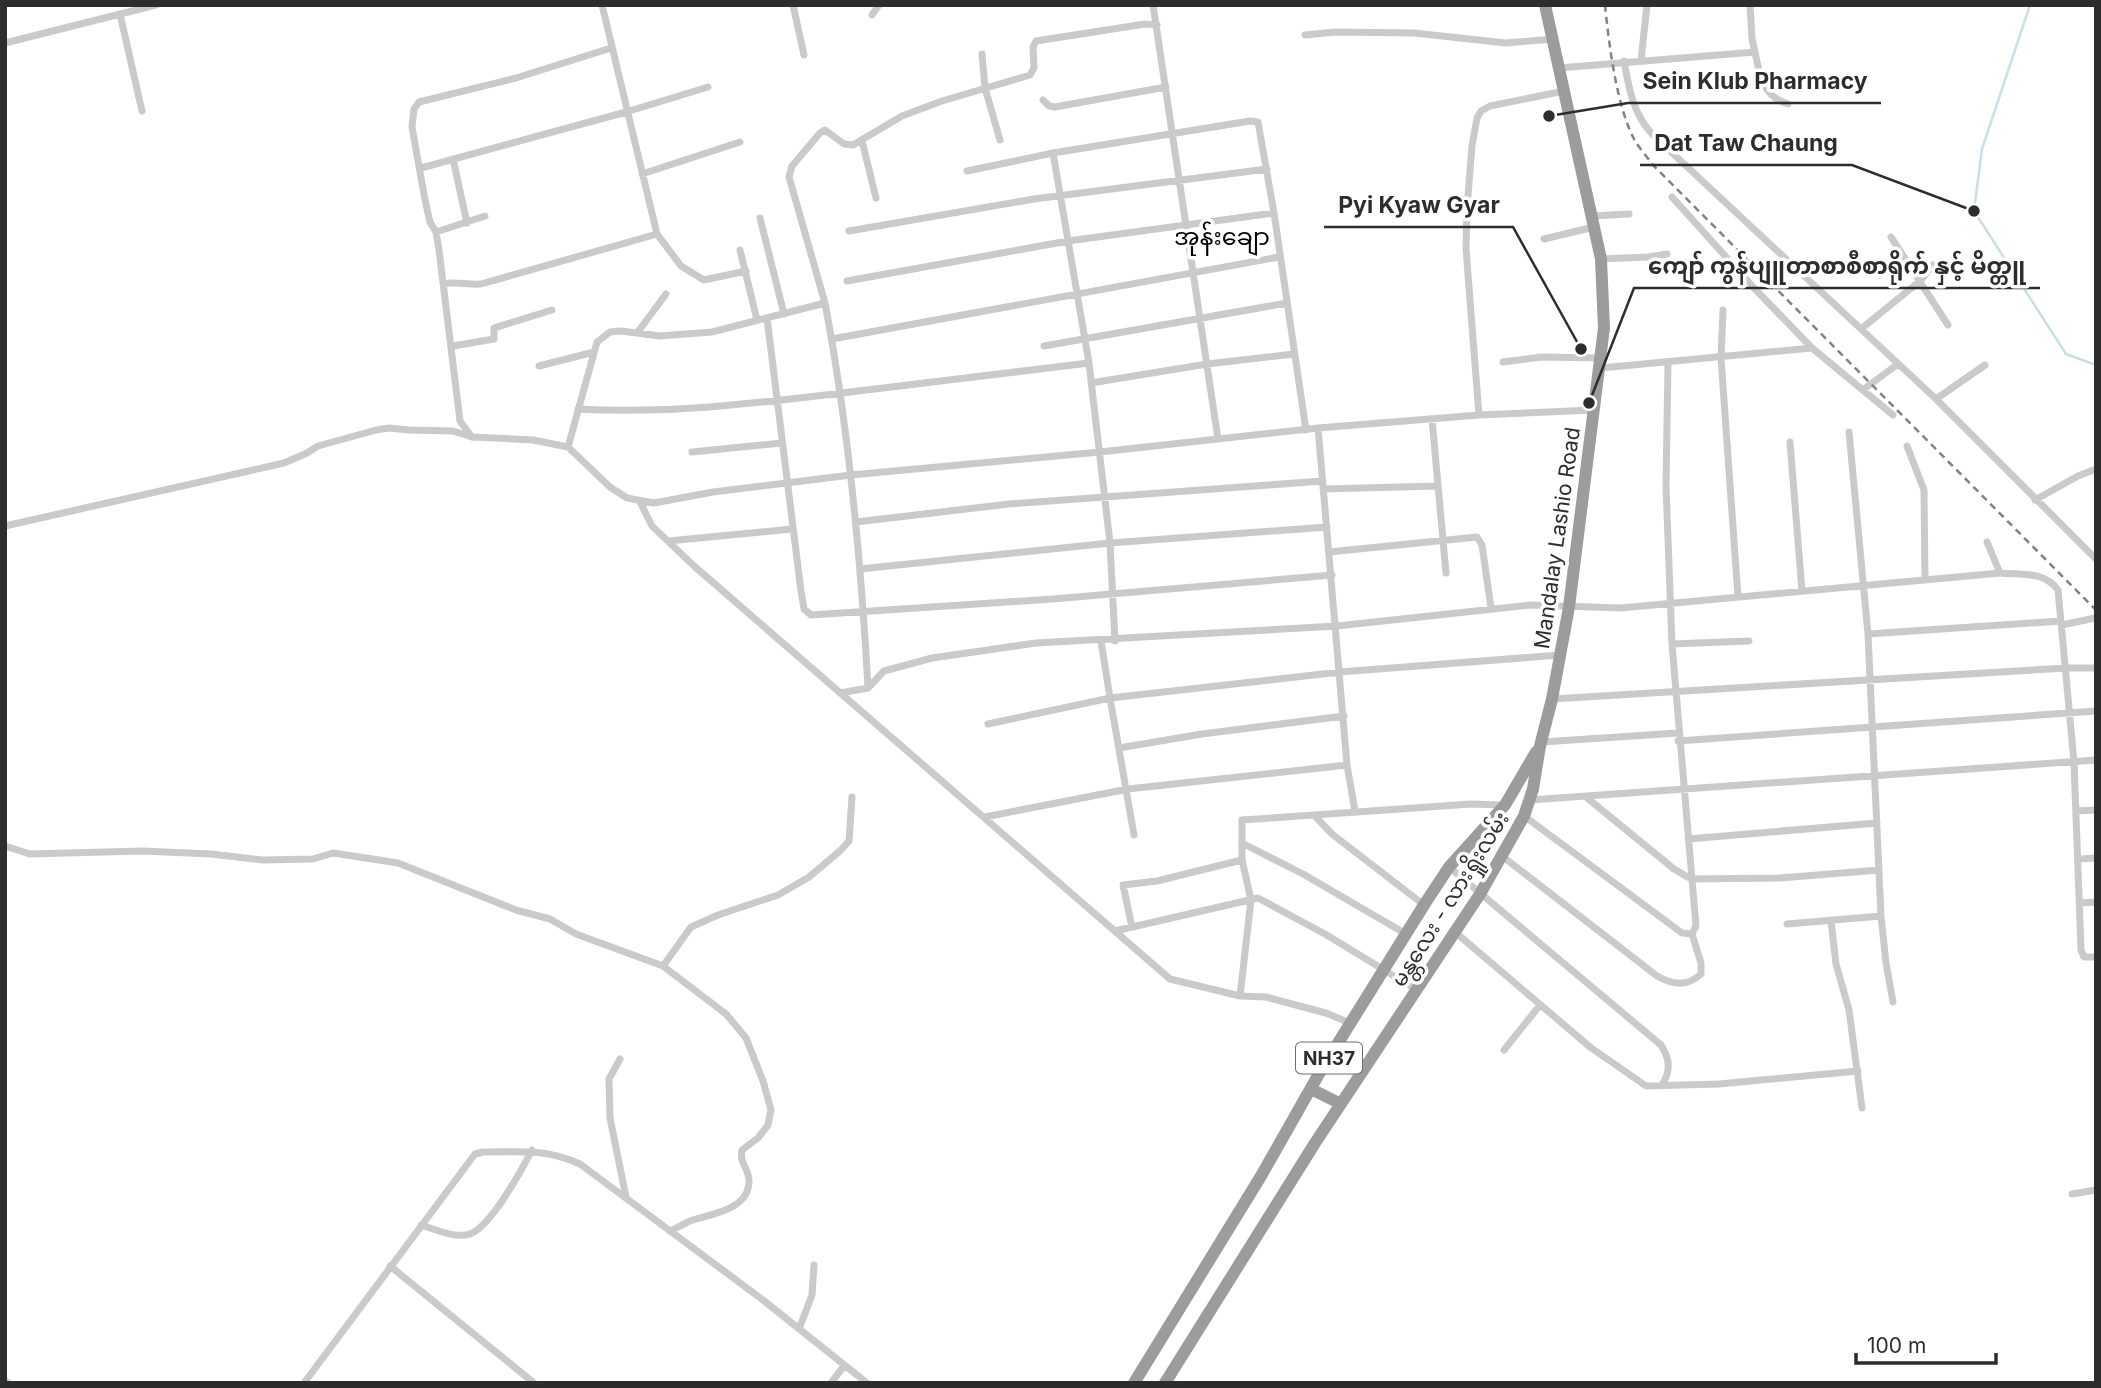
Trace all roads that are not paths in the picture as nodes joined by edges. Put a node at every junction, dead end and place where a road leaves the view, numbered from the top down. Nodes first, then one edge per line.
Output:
1 (156, 5) edge
2 (602, 5) edge
3 (793, 5) edge
4 (879, 5) edge
5 (1153, 5) edge
6 (1545, 5) edge
7 (1647, 5) edge
8 (1750, 5) edge
9 (120, 14) junction
10 (872, 15) dead end
11 (1157, 25) junction
12 (1305, 35) dead end
13 (1552, 39) junction
14 (5, 43) edge
15 (611, 48) junction
16 (1755, 52) junction
17 (982, 54) dead end
18 (804, 55) dead end
19 (1641, 60) junction
20 (1625, 61) junction
21 (1559, 68) junction
22 (708, 87) dead end
23 (1166, 87) junction
24 (985, 88) junction
25 (1564, 91) junction
26 (1043, 100) dead end
27 (1788, 104) dead end
28 (142, 111) dead end
29 (626, 113) junction
30 (1174, 134) junction
31 (1000, 139) dead end
32 (862, 141) junction
33 (740, 142) dead end
34 (1053, 153) junction
35 (453, 159) junction
36 (421, 168) junction
37 (1267, 169) junction
38 (967, 171) dead end
39 (642, 174) junction
40 (1179, 180) junction
41 (1061, 196) junction
42 (1672, 197) dead end
43 (876, 198) dead end
44 (1274, 213) junction
45 (1629, 214) dead end
46 (485, 216) dead end
47 (760, 218) dead end
48 (1593, 222) junction
49 (467, 223) junction
50 (1185, 226) junction
51 (436, 232) junction
52 (849, 232) dead end
53 (657, 234) junction
54 (1891, 237) dead end
55 (1544, 239) dead end
56 (1068, 241) junction
57 (740, 250) dead end
58 (1667, 254) dead end
59 (1279, 257) junction
60 (1601, 259) junction
61 (1933, 265) dead end
62 (746, 271) junction
63 (1192, 273) junction
64 (847, 281) dead end
65 (1920, 281) junction
66 (443, 284) junction
67 (1078, 292) junction
68 (666, 294) dead end
69 (825, 303) junction
70 (1287, 303) junction
71 (552, 310) dead end
72 (1723, 310) dead end
73 (784, 314) junction
74 (767, 318) junction
75 (1200, 319) junction
76 (757, 320) junction
77 (1948, 326) dead end
78 (1861, 329) junction
79 (637, 333) junction
80 (832, 339) junction
81 (1085, 339) junction
82 (453, 346) junction
83 (1044, 346) dead end
84 (1812, 348) junction
85 (594, 352) junction
86 (1294, 354) junction
87 (1721, 358) junction
88 (1503, 362) dead end
89 (1089, 363) junction
90 (1601, 363) junction
91 (1668, 363) junction
92 (1207, 364) junction
93 (1898, 364) junction
94 (1985, 365) dead end
95 (539, 366) dead end
96 (1091, 383) junction
97 (1864, 389) junction
98 (841, 393) junction
99 (1936, 400) junction
100 (779, 402) junction
101 (578, 409) junction
102 (1595, 410) junction
103 (1479, 415) junction
104 (1893, 415) dead end
105 (1432, 419) junction
106 (460, 421) junction
107 (1318, 428) junction
108 (1306, 430) junction
109 (453, 431) junction
110 (1849, 432) dead end
111 (472, 437) junction
112 (1218, 439) junction
113 (1790, 442) dead end
114 (782, 443) junction
115 (1906, 446) dead end
116 (568, 447) junction
117 (692, 452) dead end
118 (1100, 452) junction
119 (2096, 469) edge
120 (851, 475) junction
121 (786, 484) junction
122 (1323, 485) junction
123 (1438, 485) junction
124 (1106, 498) junction
125 (2035, 500) junction
126 (640, 502) junction
127 (856, 522) junction
128 (5, 526) edge
129 (1327, 527) junction
130 (792, 529) junction
131 (668, 541) junction
132 (1443, 542) junction
133 (1987, 542) dead end
134 (1110, 543) junction
135 (1329, 552) junction
136 (2096, 559) edge
137 (860, 569) junction
138 (1446, 573) dead end
139 (2000, 573) junction
140 (1332, 575) junction
141 (1925, 580) junction
142 (1865, 586) junction
143 (1802, 591) junction
144 (1112, 592) junction
145 (1738, 597) junction
146 (1671, 604) junction
147 (1569, 607) junction
148 (1490, 608) junction
149 (864, 612) junction
150 (2095, 618) edge
151 (2061, 623) junction
152 (1337, 626) junction
153 (1868, 634) junction
154 (1115, 640) junction
155 (1101, 641) junction
156 (1749, 641) dead end
157 (1672, 644) junction
158 (1560, 655) junction
159 (2066, 668) junction
160 (2096, 668) edge
161 (1340, 672) junction
162 (1869, 681) junction
163 (868, 688) junction
164 (1675, 692) junction
165 (840, 693) junction
166 (1110, 698) junction
167 (1552, 699) junction
168 (2096, 711) edge
169 (2070, 712) junction
170 (1344, 716) junction
171 (988, 724) dead end
172 (1871, 727) junction
173 (1678, 737) junction
174 (1541, 744) junction
175 (1119, 748) junction
176 (2096, 760) edge
177 (2074, 762) junction
178 (1347, 765) junction
179 (1874, 774) junction
180 (1128, 789) junction
181 (1683, 789) junction
182 (852, 797) dead end
183 (1586, 797) junction
184 (1530, 800) junction
185 (1505, 805) junction
186 (2096, 810) edge
187 (1355, 811) junction
188 (2076, 811) junction
189 (1314, 815) junction
190 (1524, 816) junction
191 (985, 817) junction
192 (1877, 823) junction
193 (1134, 835) dead end
194 (1688, 839) junction
195 (1242, 843) junction
196 (5, 846) edge
197 (1502, 856) junction
198 (2096, 858) edge
199 (2079, 859) junction
200 (1242, 860) junction
201 (1449, 867) junction
202 (1879, 870) junction
203 (1691, 879) junction
204 (1480, 894) junction
205 (1251, 900) junction
206 (2096, 902) edge
207 (2080, 903) junction
208 (1424, 905) junction
209 (1881, 916) junction
210 (1831, 921) junction
211 (1787, 924) dead end
212 (1132, 926) junction
213 (1115, 931) junction
214 (1455, 932) junction
215 (1406, 934) junction
216 (1692, 934) junction
217 (2096, 957) edge
218 (663, 966) junction
219 (1383, 971) junction
220 (1417, 990) junction
221 (1240, 996) junction
222 (1893, 1002) dead end
223 (1540, 1005) junction
224 (1350, 1023) junction
225 (1504, 1050) dead end
226 (620, 1059) dead end
227 (1858, 1071) junction
228 (1662, 1085) junction
229 (1311, 1089) junction
230 (1341, 1104) junction
231 (1862, 1108) dead end
232 (532, 1150) junction
233 (2096, 1190) edge
234 (2072, 1194) dead end
235 (626, 1198) junction
236 (421, 1225) junction
237 (670, 1231) junction
238 (814, 1265) dead end
239 (390, 1266) junction
240 (799, 1329) junction
241 (844, 1366) junction
242 (304, 1383) edge
243 (534, 1383) edge
244 (831, 1383) edge
245 (867, 1383) edge
246 (1135, 1383) edge
247 (1165, 1383) edge

1 - 9 street
2 - 15 street
3 - 18 street
4 - 10 street
5 - 11 street
6 - 13 highway, Mandalay Lashio Road / NH37
7 - 19 street
8 - 16 street
9 - 14 street
9 - 28 street
11 - 23 street
11 - 24 street
12 - 13 street
13 - 21 highway, Mandalay Lashio Road / NH37
15 - 29 street
15 - 36 street
16 - 19 street
16 - 27 street
17 - 24 street
19 - 20 street
20 - 21 street
20 - 78 street
21 - 25 highway, Mandalay Lashio Road / NH37
22 - 29 street
23 - 26 street
23 - 30 street
24 - 31 street
24 - 32 street
25 - 48 highway, Mandalay Lashio Road / NH37
25 - 103 street
29 - 35 street
29 - 39 street
30 - 34 street
30 - 37 street
30 - 40 street
32 - 43 street
32 - 69 street
33 - 39 street
34 - 38 street
34 - 41 street
35 - 36 street
35 - 49 street
36 - 51 street
37 - 40 street
37 - 44 street
39 - 53 street
40 - 41 street
40 - 50 street
41 - 52 street
41 - 56 street
42 - 84 street
44 - 50 street
44 - 59 street
45 - 48 street
46 - 49 street
47 - 73 street
48 - 55 street
48 - 60 highway, Mandalay Lashio Road / NH37
49 - 51 street
50 - 56 street
50 - 63 street
51 - 66 street
53 - 62 street
53 - 66 street
54 - 65 street
56 - 64 street
56 - 67 street
57 - 62 street
58 - 60 street
59 - 63 street
59 - 70 street
60 - 90 highway, Mandalay Lashio Road / NH37
61 - 65 street
62 - 76 street
63 - 67 street
63 - 75 street
65 - 77 street
65 - 78 street
66 - 82 street
67 - 80 street
67 - 81 street
68 - 79 street
69 - 73 street
69 - 80 street
70 - 75 street
70 - 86 street
71 - 82 street
72 - 87 street
73 - 74 street
74 - 76 street
74 - 100 street
75 - 81 street
75 - 92 street
76 - 79 street
78 - 93 street
79 - 85 street
80 - 98 street
81 - 83 street
81 - 89 street
82 - 106 street
84 - 87 street
84 - 97 street
85 - 95 street
85 - 101 street
86 - 92 street
86 - 108 street
87 - 91 street
87 - 145 street
88 - 90 street
89 - 96 street
89 - 98 street
90 - 91 street
90 - 102 highway, Mandalay Lashio Road / NH37
91 - 146 street
92 - 96 street
92 - 112 street
93 - 97 street
93 - 99 street
94 - 99 street
96 - 118 street
97 - 104 street
98 - 100 street
98 - 120 street
99 - 125 street
100 - 101 street
100 - 114 street
101 - 116 street
102 - 103 street
102 - 147 highway, Mandalay Lashio Road / NH37
103 - 105 street
105 - 107 street
105 - 123 street
106 - 109 street
106 - 111 street
107 - 108 street
107 - 122 street
108 - 112 street
109 - 111 street
109 - 128 street
110 - 142 street
111 - 116 street
112 - 118 street
113 - 143 street
114 - 117 street
114 - 121 street
115 - 141 street
116 - 126 street
118 - 120 street
118 - 124 street
119 - 125 street
120 - 121 street
120 - 127 street
121 - 126 street
121 - 130 street
122 - 123 street
122 - 124 street
122 - 129 street
123 - 132 street
124 - 127 street
124 - 134 street
125 - 136 street
126 - 131 street
127 - 137 street
129 - 134 street
129 - 135 street
130 - 131 street
130 - 149 street
131 - 165 street
132 - 135 street
132 - 138 street
132 - 148 street
133 - 139 street
134 - 137 street
134 - 144 street
135 - 140 street
137 - 149 street
139 - 141 street
139 - 151 street
140 - 144 street
140 - 152 street
141 - 142 street
142 - 143 street
142 - 153 street
143 - 145 street
144 - 149 street
144 - 154 street
145 - 146 street
146 - 147 street
146 - 157 street
147 - 148 street
147 - 158 highway, Mandalay Lashio Road / NH37
148 - 152 street
149 - 163 street
150 - 151 street
151 - 153 street
151 - 159 street
152 - 154 street
152 - 161 street
153 - 162 street
154 - 155 street
155 - 163 street
155 - 166 street
156 - 157 street
157 - 164 street
158 - 161 street
158 - 167 highway, Mandalay Lashio Road / NH37
159 - 160 street
159 - 162 street
159 - 169 street
161 - 166 street
161 - 170 street
162 - 164 street
162 - 172 street
163 - 165 street
164 - 167 street
164 - 173 street
165 - 191 street
166 - 171 street
166 - 175 street
167 - 174 highway, Mandalay Lashio Road / NH37
168 - 169 street
169 - 172 street
169 - 177 street
170 - 175 street
170 - 178 street
172 - 173 street
172 - 179 street
173 - 174 street
173 - 181 street
174 - 184 highway, မန္တလေး - လားရှိုးလမ်း / NH37
174 - 185 highway, မန္တလေး - လားရှိုးလမ်း / NH37
175 - 180 street
176 - 177 street
177 - 179 street
177 - 188 street
178 - 180 street
178 - 187 street
179 - 181 street
179 - 192 street
180 - 191 street
180 - 193 street
181 - 183 street
181 - 194 street
182 - 218 street
183 - 184 street
183 - 203 street
184 - 190 highway, မန္တလေး - လားရှိုးလမ်း / NH37
185 - 187 street
185 - 201 highway, မန္တလေး - လားရှိုးလမ်း / NH37
186 - 188 street
187 - 189 street
188 - 199 street
189 - 195 street
189 - 208 street
190 - 197 highway, မန္တလေး - လားရှိုးလမ်း / NH37
190 - 216 street
191 - 213 street
192 - 194 street
192 - 202 street
194 - 203 street
195 - 200 street
195 - 215 street
196 - 218 street
197 - 204 highway, မန္တလေး - လားရှိုးလမ်း / NH37
197 - 216 street
198 - 199 street
199 - 207 street
200 - 205 street
200 - 212 street
201 - 204 street
201 - 208 highway, မန္တလေး - လားရှိုးလမ်း / NH37
202 - 203 street
202 - 209 street
203 - 216 street
204 - 214 highway, မန္တလေး - လားရှိုးလမ်း / NH37
204 - 228 street
205 - 212 street
205 - 219 street
205 - 221 street
206 - 207 street
207 - 217 street
208 - 215 highway, မန္တလေး - လားရှိုးလမ်း / NH37
209 - 210 street
209 - 222 street
210 - 211 street
210 - 227 street
212 - 213 street
213 - 221 street
214 - 220 highway, မန္တလေး - လားရှိုးလမ်း / NH37
214 - 223 street
215 - 219 highway, မန္တလေး - လားရှိုးလမ်း / NH37
218 - 237 street
219 - 220 street
219 - 224 highway, မန္တလေး - လားရှိုးလမ်း / NH37
220 - 230 highway, မန္တလေး - လားရှိုးလမ်း / NH37
221 - 224 street
223 - 225 street
223 - 228 street
224 - 229 highway, မန္တလေး - လားရှိုးလမ်း / NH37
226 - 235 street
227 - 228 street
227 - 231 street
229 - 230 highway
229 - 246 highway, မန္တလေး - လားရှိုးလမ်း / NH37
230 - 247 highway, မန္တလေး - လားရှိုးလမ်း / NH37
232 - 235 street
232 - 236 street
232 - 236 street
233 - 234 street
235 - 237 street
236 - 239 street
237 - 240 street
238 - 240 street
239 - 242 street
239 - 243 street
240 - 241 street
241 - 244 street
241 - 245 street

